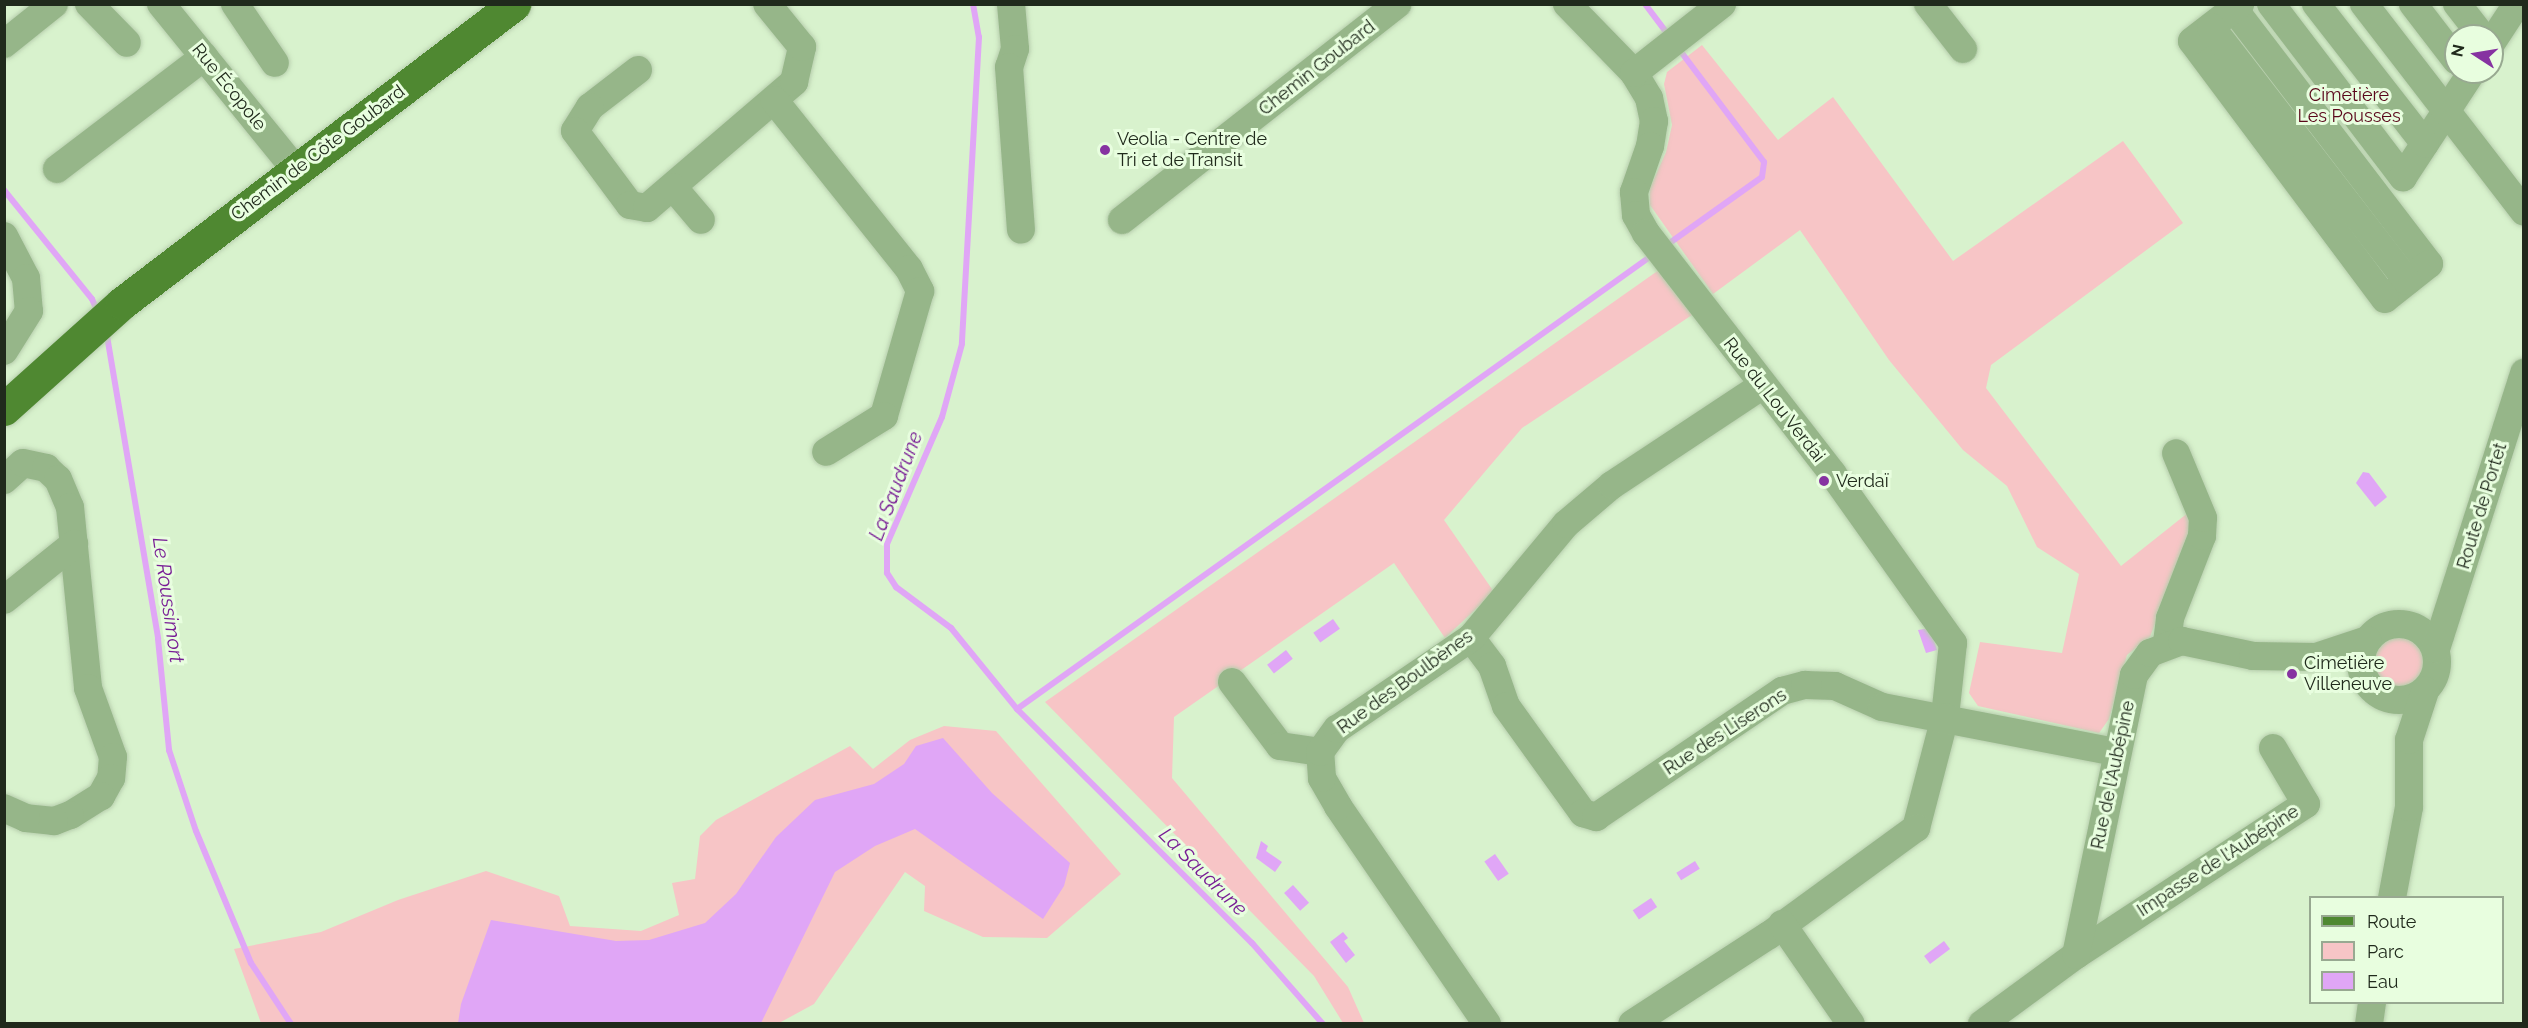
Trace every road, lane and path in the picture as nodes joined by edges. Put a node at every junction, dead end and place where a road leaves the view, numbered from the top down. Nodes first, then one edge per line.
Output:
1 (54, 4) edge
2 (89, 4) edge
3 (161, 4) edge
4 (235, 4) edge
5 (514, 4) edge
6 (767, 4) edge
7 (995, 4) edge
8 (1011, 4) edge
9 (1397, 4) edge
10 (1567, 4) edge
11 (1722, 4) edge
12 (1928, 4) edge
13 (2271, 4) edge
14 (2316, 4) edge
15 (2364, 4) edge
16 (2413, 4) edge
17 (2457, 4) edge
18 (2237, 7) edge
19 (2510, 8) edge
20 (2473, 24) edge
21 (2502, 24) edge
22 (127, 43) dead end
23 (2444, 43) edge
24 (4, 44) edge
25 (1963, 49) dead end
26 (204, 57) junction
27 (275, 63) dead end
28 (1009, 67) junction
29 (638, 69) dead end
30 (1634, 73) junction
31 (2459, 84) edge
32 (774, 100) junction
33 (2446, 112) junction
34 (2425, 144) junction
35 (57, 169) dead end
36 (296, 170) junction
37 (673, 187) junction
38 (2523, 212) edge
39 (701, 220) dead end
40 (1122, 220) dead end
41 (1021, 230) dead end
42 (4, 236) edge
43 (4, 351) edge
44 (2523, 373) edge
45 (1763, 385) junction
46 (4, 409) edge
47 (2514, 433) edge
48 (826, 452) dead end
49 (2176, 453) dead end
50 (4, 480) edge
51 (74, 544) junction
52 (4, 600) edge
53 (2448, 603) junction
54 (2403, 623) junction
55 (1471, 638) junction
56 (2367, 640) junction
57 (2167, 643) junction
58 (2436, 649) junction
59 (2316, 657) junction
60 (2364, 677) junction
61 (1232, 682) dead end
62 (2425, 691) junction
63 (2384, 698) junction
64 (1945, 717) junction
65 (2409, 740) junction
66 (2273, 748) dead end
67 (1320, 752) junction
68 (2116, 752) junction
69 (4, 808) edge
70 (2392, 896) edge
71 (1776, 929) junction
72 (2076, 954) junction
73 (2372, 1004) edge
74 (1487, 1023) edge
75 (1632, 1023) edge
76 (1851, 1023) edge
77 (1982, 1023) edge
78 (2369, 1023) edge

1 - 24 street
2 - 22 street
3 - 26 street, Rue Écopole
4 - 27 street
5 - 36 main road, Chemin de Côte Goubard
6 - 32 street
7 - 28 street
8 - 28 street
9 - 40 street, Chemin Goubard
10 - 30 street, Rue du Lou Verdai
11 - 30 street
12 - 25 street
13 - 34 street
14 - 34 street
15 - 33 street
16 - 23 street
17 - 20 street
18 - 18 street
19 - 21 street
26 - 35 street
26 - 36 street, Rue Écopole
28 - 41 street
29 - 37 street
30 - 45 street, Rue du Lou Verdai
31 - 33 street
32 - 37 street
32 - 48 street
33 - 34 street
33 - 38 street
36 - 46 main road, Chemin de Côte Goubard
37 - 39 street
42 - 43 street
44 - 47 street, Route de Portet
45 - 55 street, Rue des Boulbènes
45 - 64 street, Rue du Lou Verdai
47 - 53 street, Route de Portet
49 - 57 street
50 - 51 street
51 - 52 street
51 - 69 street
53 - 54 street
53 - 58 street, Route de Portet
54 - 56 street
54 - 58 street
55 - 64 street, Rue des Liserons
55 - 67 street, Rue des Boulbènes
56 - 59 street
56 - 60 street
57 - 59 street
57 - 68 street, Rue de l'Aubépine
58 - 62 street
59 - 60 street
60 - 63 street
61 - 67 street
62 - 63 street
62 - 65 street
63 - 65 street
64 - 68 street, Rue des Liserons
64 - 71 street, Rue du Lou Verdai
65 - 70 street
66 - 72 street, Impasse de l'Aubépine
67 - 74 street
68 - 72 street, Rue de l'Aubépine
71 - 75 street
71 - 76 street
72 - 77 street
73 - 78 street

